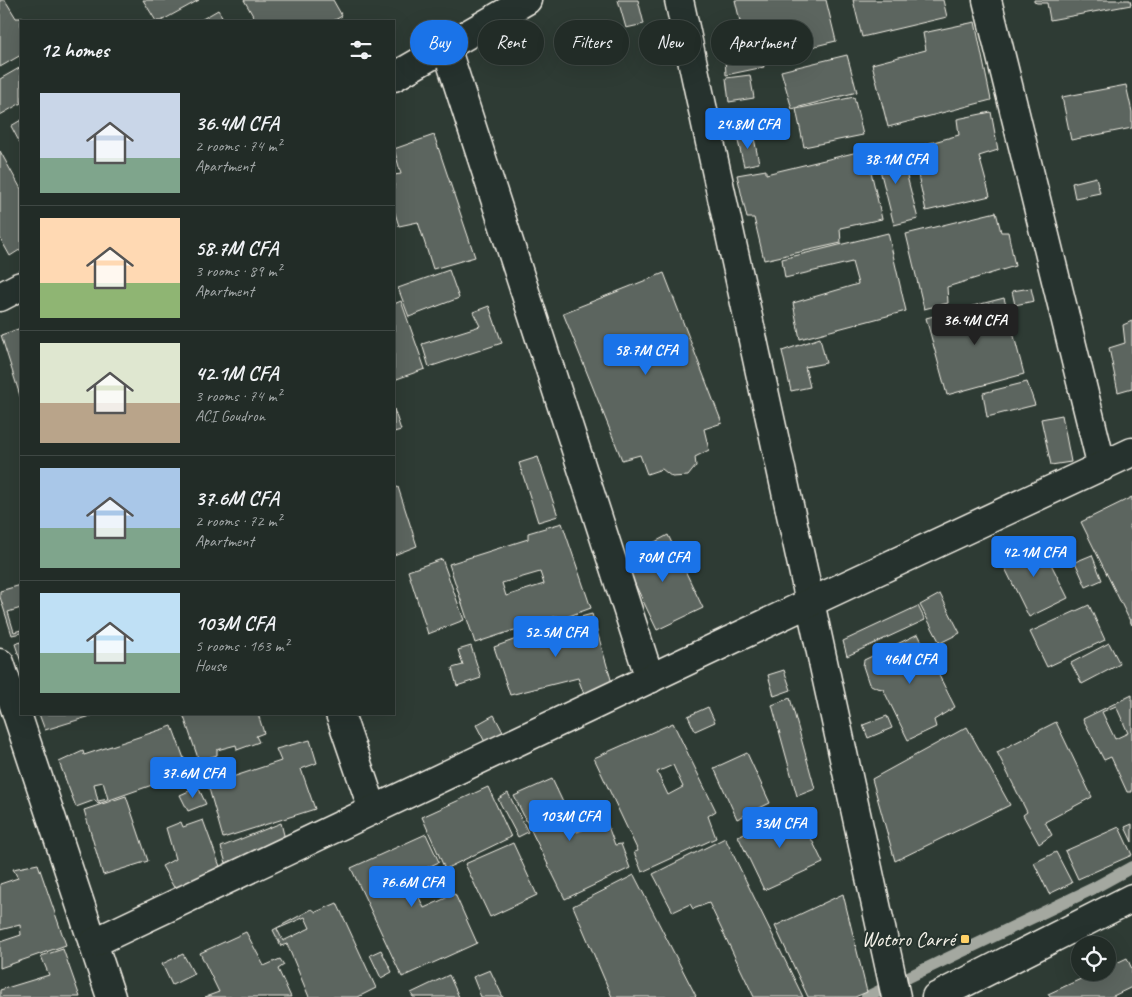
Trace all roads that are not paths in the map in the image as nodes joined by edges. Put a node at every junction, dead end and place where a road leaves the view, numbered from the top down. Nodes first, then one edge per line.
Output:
1 (527, 0) edge
2 (679, 0) edge
3 (987, 0) edge
4 (468, 34) edge
5 (415, 65) edge
6 (452, 65) edge
7 (395, 76) edge
8 (20, 287) edge
9 (0, 297) edge
10 (1132, 452) edge
11 (1102, 467) junction
12 (811, 602) junction
13 (0, 663) edge
14 (650, 679) junction
15 (340, 715) edge
16 (373, 810) junction
17 (1132, 898) edge
18 (93, 943) junction
19 (111, 997) edge
20 (896, 997) edge
21 (936, 997) edge

1 - 4 street
2 - 12 street
3 - 11 street
5 - 7 street
6 - 14 street
8 - 9 street
10 - 11 street
11 - 12 street
12 - 14 street
12 - 20 street
13 - 18 street
14 - 16 street
15 - 16 street
16 - 18 street
17 - 21 street
18 - 19 street

